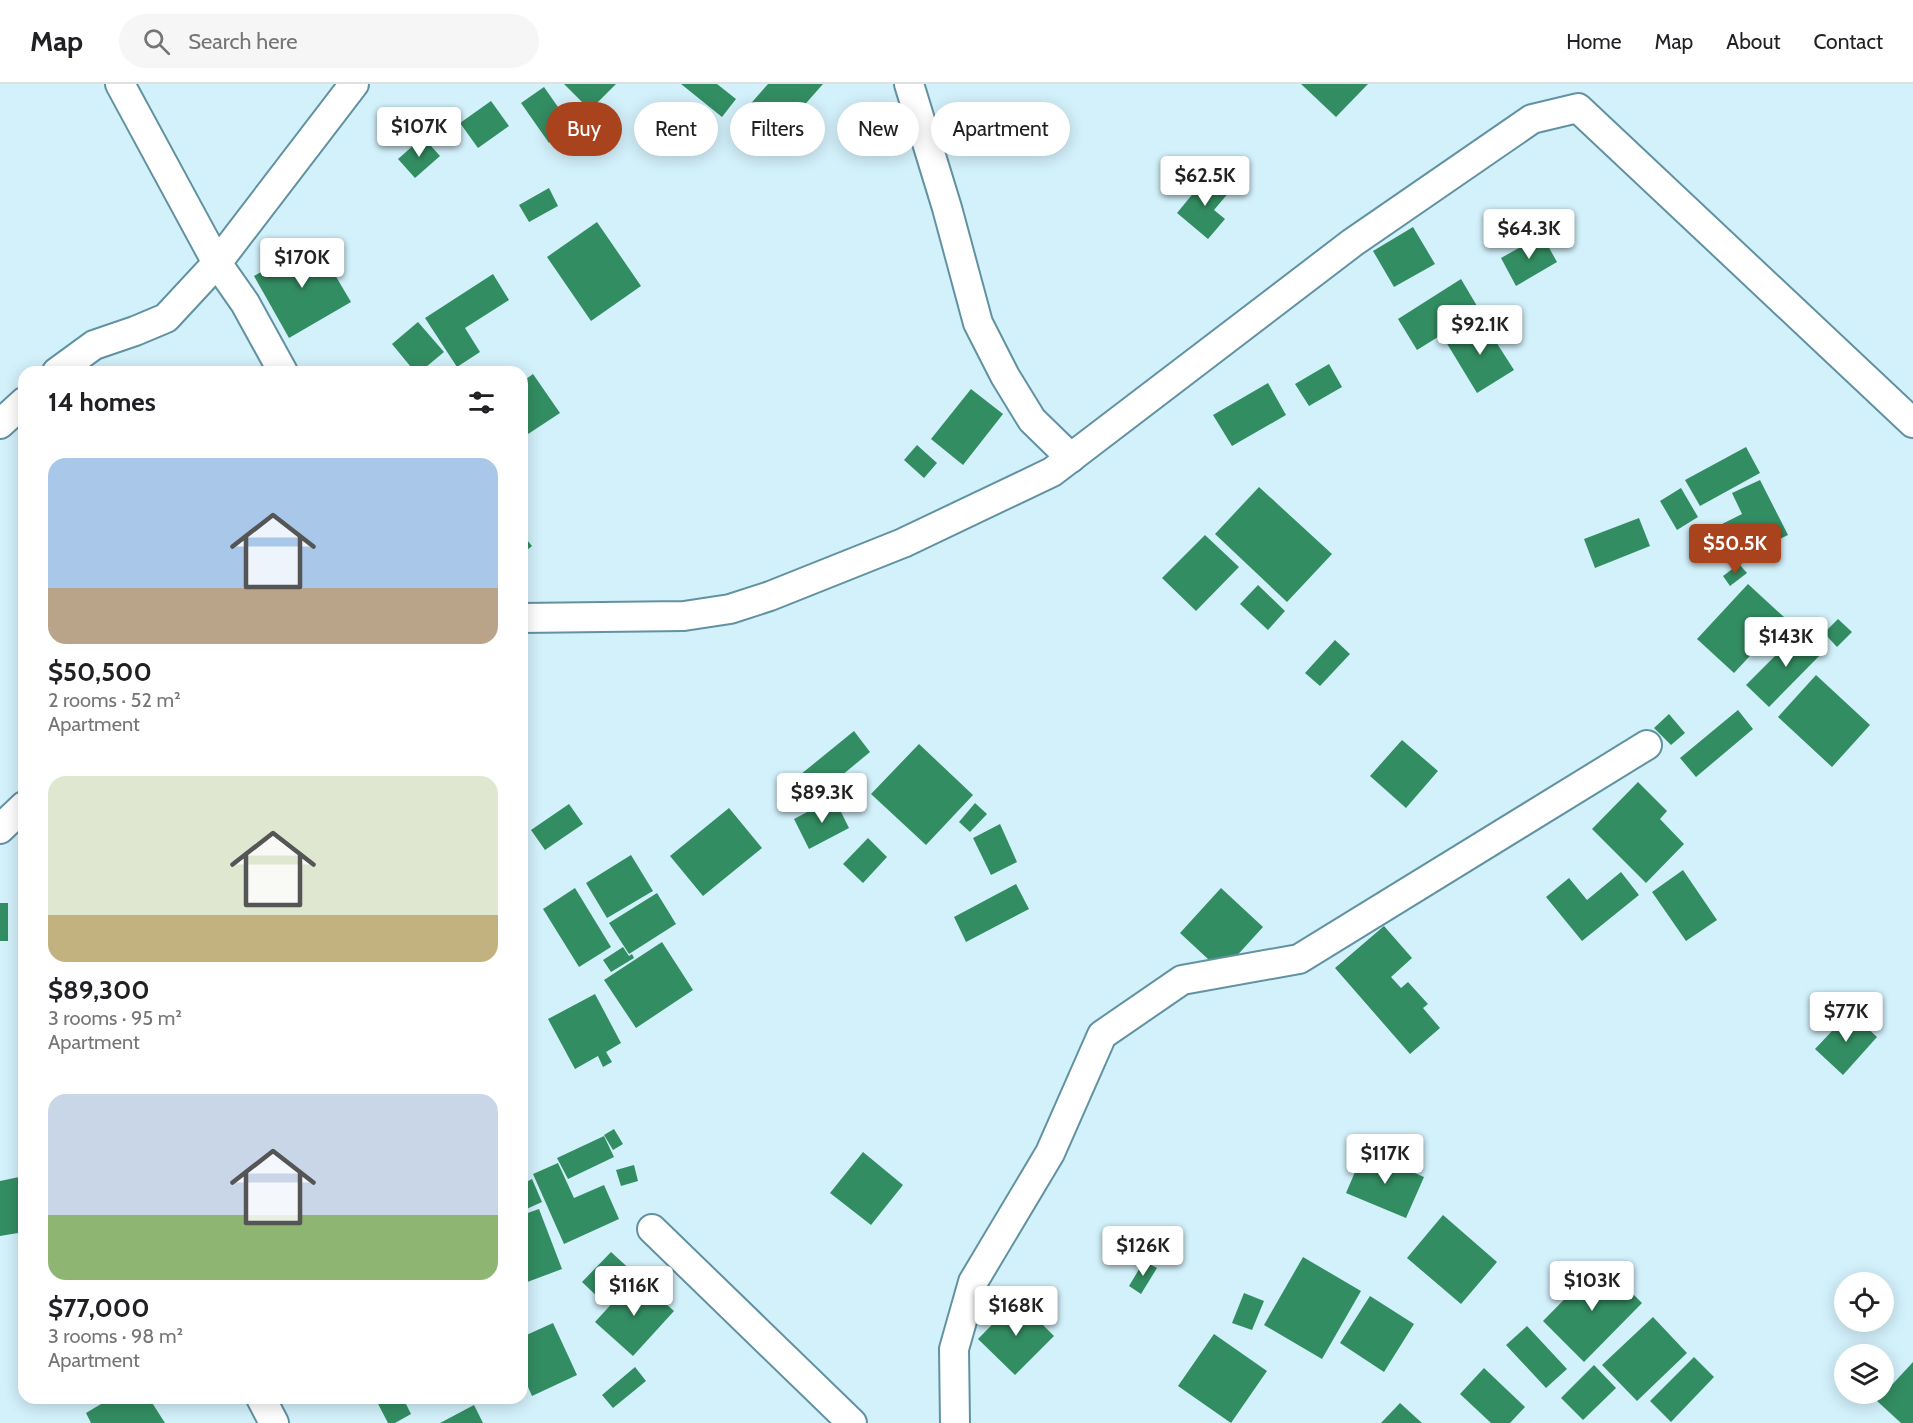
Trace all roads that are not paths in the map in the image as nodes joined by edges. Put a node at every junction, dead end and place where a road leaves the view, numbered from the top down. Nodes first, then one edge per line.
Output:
1 (120, 84) edge
2 (354, 84) edge
3 (909, 84) edge
4 (217, 263) junction
5 (65, 366) edge
6 (280, 366) edge
7 (18, 408) edge
8 (1913, 423) edge
9 (0, 424) edge
10 (1071, 458) junction
11 (528, 618) edge
12 (1647, 745) dead end
13 (18, 812) edge
14 (0, 829) edge
15 (652, 1229) dead end
16 (264, 1404) edge
17 (274, 1423) edge
18 (852, 1423) edge
19 (955, 1423) edge

1 - 4 street
2 - 4 street
3 - 10 street
4 - 5 street
4 - 6 street
7 - 9 street
8 - 10 street
10 - 11 street
12 - 19 street
13 - 14 street
15 - 18 street
16 - 17 street

